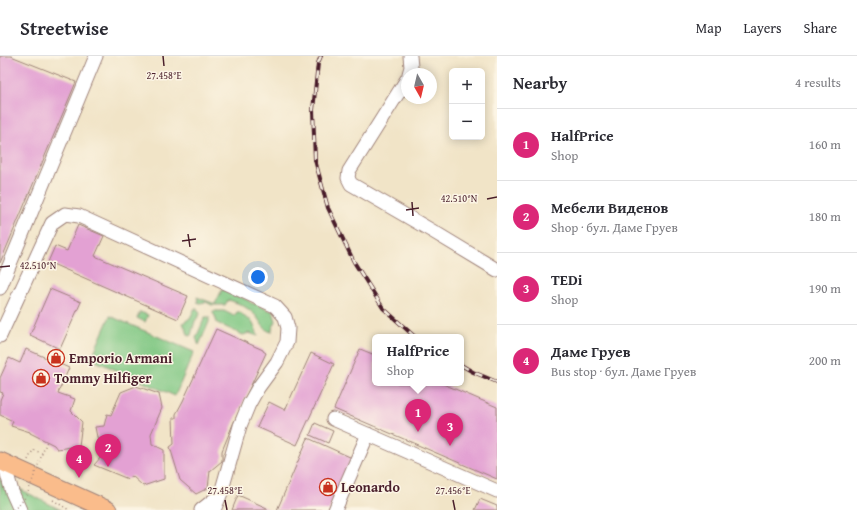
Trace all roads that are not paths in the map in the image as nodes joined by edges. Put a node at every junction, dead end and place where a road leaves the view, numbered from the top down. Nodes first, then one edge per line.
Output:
1 (96, 56) edge
2 (410, 56) edge
3 (411, 68) edge
4 (401, 89) edge
5 (497, 270) edge
6 (0, 288) edge
7 (0, 336) edge
8 (333, 419) dead end
9 (368, 434) junction
10 (2, 462) edge
11 (497, 491) edge
12 (221, 493) junction
13 (20, 510) edge
14 (108, 510) edge
15 (201, 510) edge
16 (214, 510) edge
17 (219, 510) edge
18 (335, 510) edge

1 - 6 lane
2 - 3 lane
4 - 5 lane
7 - 12 lane
8 - 9 lane
9 - 11 lane
9 - 18 lane
10 - 13 lane
10 - 14 main road
12 - 15 lane
12 - 16 lane
12 - 17 lane

